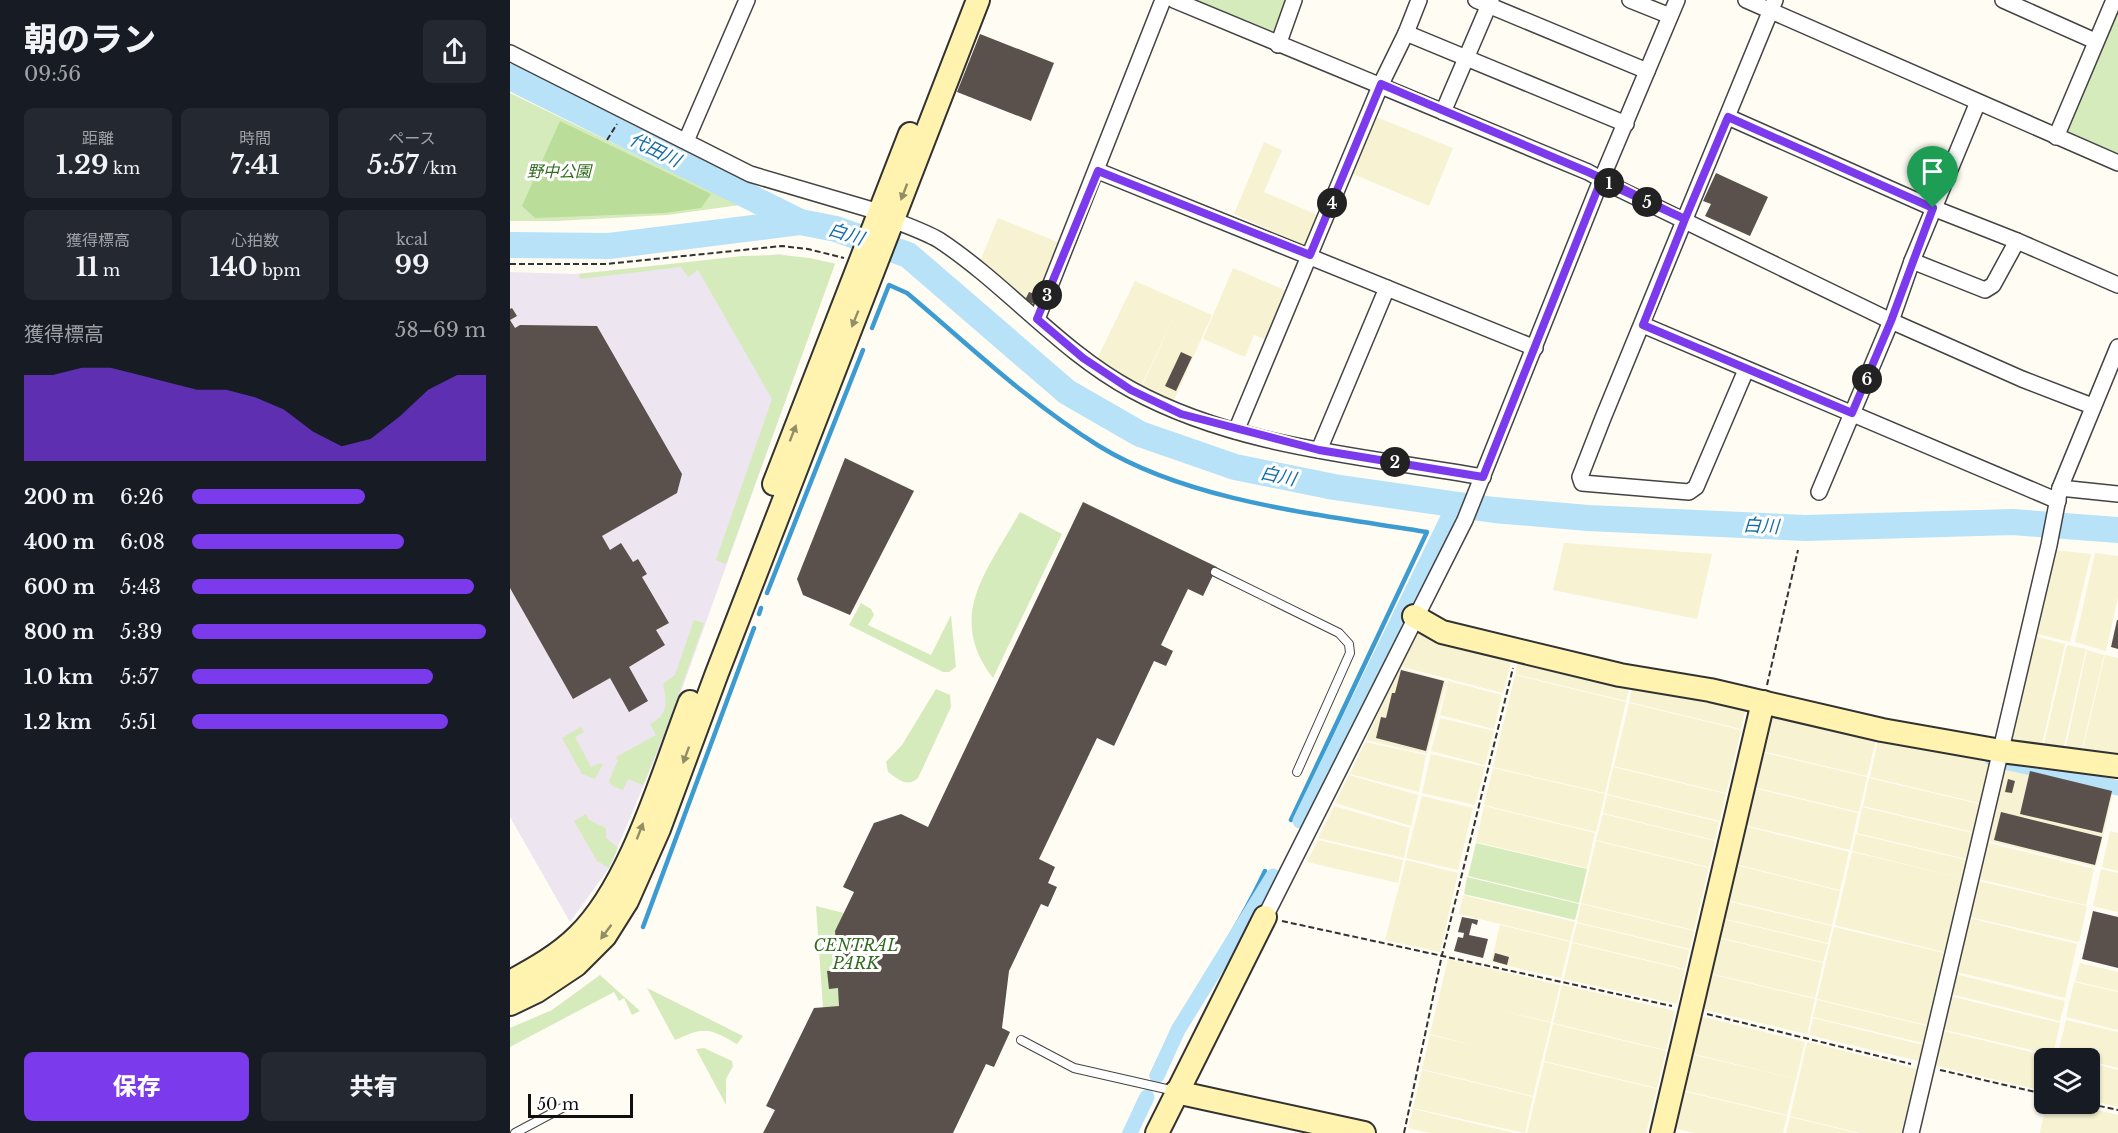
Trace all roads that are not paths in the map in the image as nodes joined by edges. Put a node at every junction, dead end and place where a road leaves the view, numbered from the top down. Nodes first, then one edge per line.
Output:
1 (747, 0) edge
2 (962, 0) edge
3 (978, 0) edge
4 (1163, 0) edge
5 (1174, 0) edge
6 (1294, 0) edge
7 (1419, 0) edge
8 (1630, 0) edge
9 (1677, 0) edge
10 (1746, 0) edge
11 (2002, 0) edge
12 (2114, 0) edge
13 (1485, 2) edge
14 (1773, 6) edge
15 (1670, 16) junction
16 (1406, 33) junction
17 (2095, 41) junction
18 (1278, 45) junction
19 (510, 53) edge
20 (1466, 58) junction
21 (1647, 71) junction
22 (1381, 84) junction
23 (1978, 102) junction
24 (1443, 111) junction
25 (1728, 117) junction
26 (1626, 124) junction
27 (2056, 137) junction
28 (686, 141) junction
29 (2118, 163) edge
30 (1098, 171) junction
31 (1602, 178) junction
32 (1933, 208) junction
33 (1685, 219) junction
34 (884, 222) junction
35 (2017, 241) junction
36 (1310, 255) junction
37 (1912, 261) junction
38 (865, 263) junction
39 (2118, 285) edge
40 (1387, 288) junction
41 (1037, 319) junction
42 (1891, 321) junction
43 (1643, 325) junction
44 (2118, 347) edge
45 (1535, 348) junction
46 (1746, 370) junction
47 (2092, 406) junction
48 (1852, 413) junction
49 (1236, 430) junction
50 (810, 434) junction
51 (1319, 450) junction
52 (1480, 484) junction
53 (1819, 492) dead end
54 (2059, 494) junction
55 (2118, 494) edge
56 (1215, 572) dead end
57 (759, 599) dead end
58 (1414, 616) junction
59 (1761, 708) junction
60 (1999, 758) junction
61 (2118, 766) edge
62 (1297, 772) dead end
63 (1265, 917) joint
64 (510, 982) edge
65 (510, 1004) edge
66 (1021, 1040) dead end
67 (1176, 1092) junction
68 (562, 1108) dead end
69 (515, 1133) edge
70 (1157, 1133) edge
71 (1364, 1133) edge
72 (1662, 1133) edge
73 (1911, 1133) edge

1 - 28 street
2 - 34 street
3 -> 34 street
4 - 30 street
5 - 18 street
6 - 18 street
7 - 16 street
8 - 15 street
9 - 15 street
10 - 14 street
11 - 17 street
12 - 17 street
13 - 20 street
13 - 21 street
14 - 23 street
14 - 25 street
15 - 21 street
16 - 20 street
16 - 22 street
17 - 27 street
18 - 22 street
19 - 28 street
20 - 24 street
20 - 26 street
21 - 26 street
22 - 24 street
22 - 36 street
23 - 27 street
23 - 32 street
24 - 31 street
25 - 32 street
25 - 33 street
26 - 31 street
27 - 29 street
28 - 34 street
30 - 36 street
30 - 41 street
31 - 33 street
31 - 45 street
32 - 35 street
32 - 37 street
33 - 42 street
33 - 43 street
34 - 38 street
34 - 41 street
35 - 37 street
35 - 39 street
36 - 40 street
36 - 49 street
37 - 42 street
38 -> 50 street
64 -> 38 street
40 - 45 street
40 - 51 street
41 - 49 street
42 - 47 street
42 - 48 street
43 - 46 street
43 - 46 street
44 - 47 street
45 - 52 street
46 - 48 street
47 - 54 street
48 - 53 street
48 - 54 street
49 - 51 street
50 - 57 street
50 -> 65 street
51 - 52 street
52 - 58 street
54 - 55 street
54 - 60 street
56 - 62 lane
58 - 59 street
58 - 63 street
59 - 60 street
59 - 72 street
60 - 61 street
60 - 73 street
63 - 67 street
66 - 67 lane
67 - 70 street
67 - 71 street
68 - 69 lane

